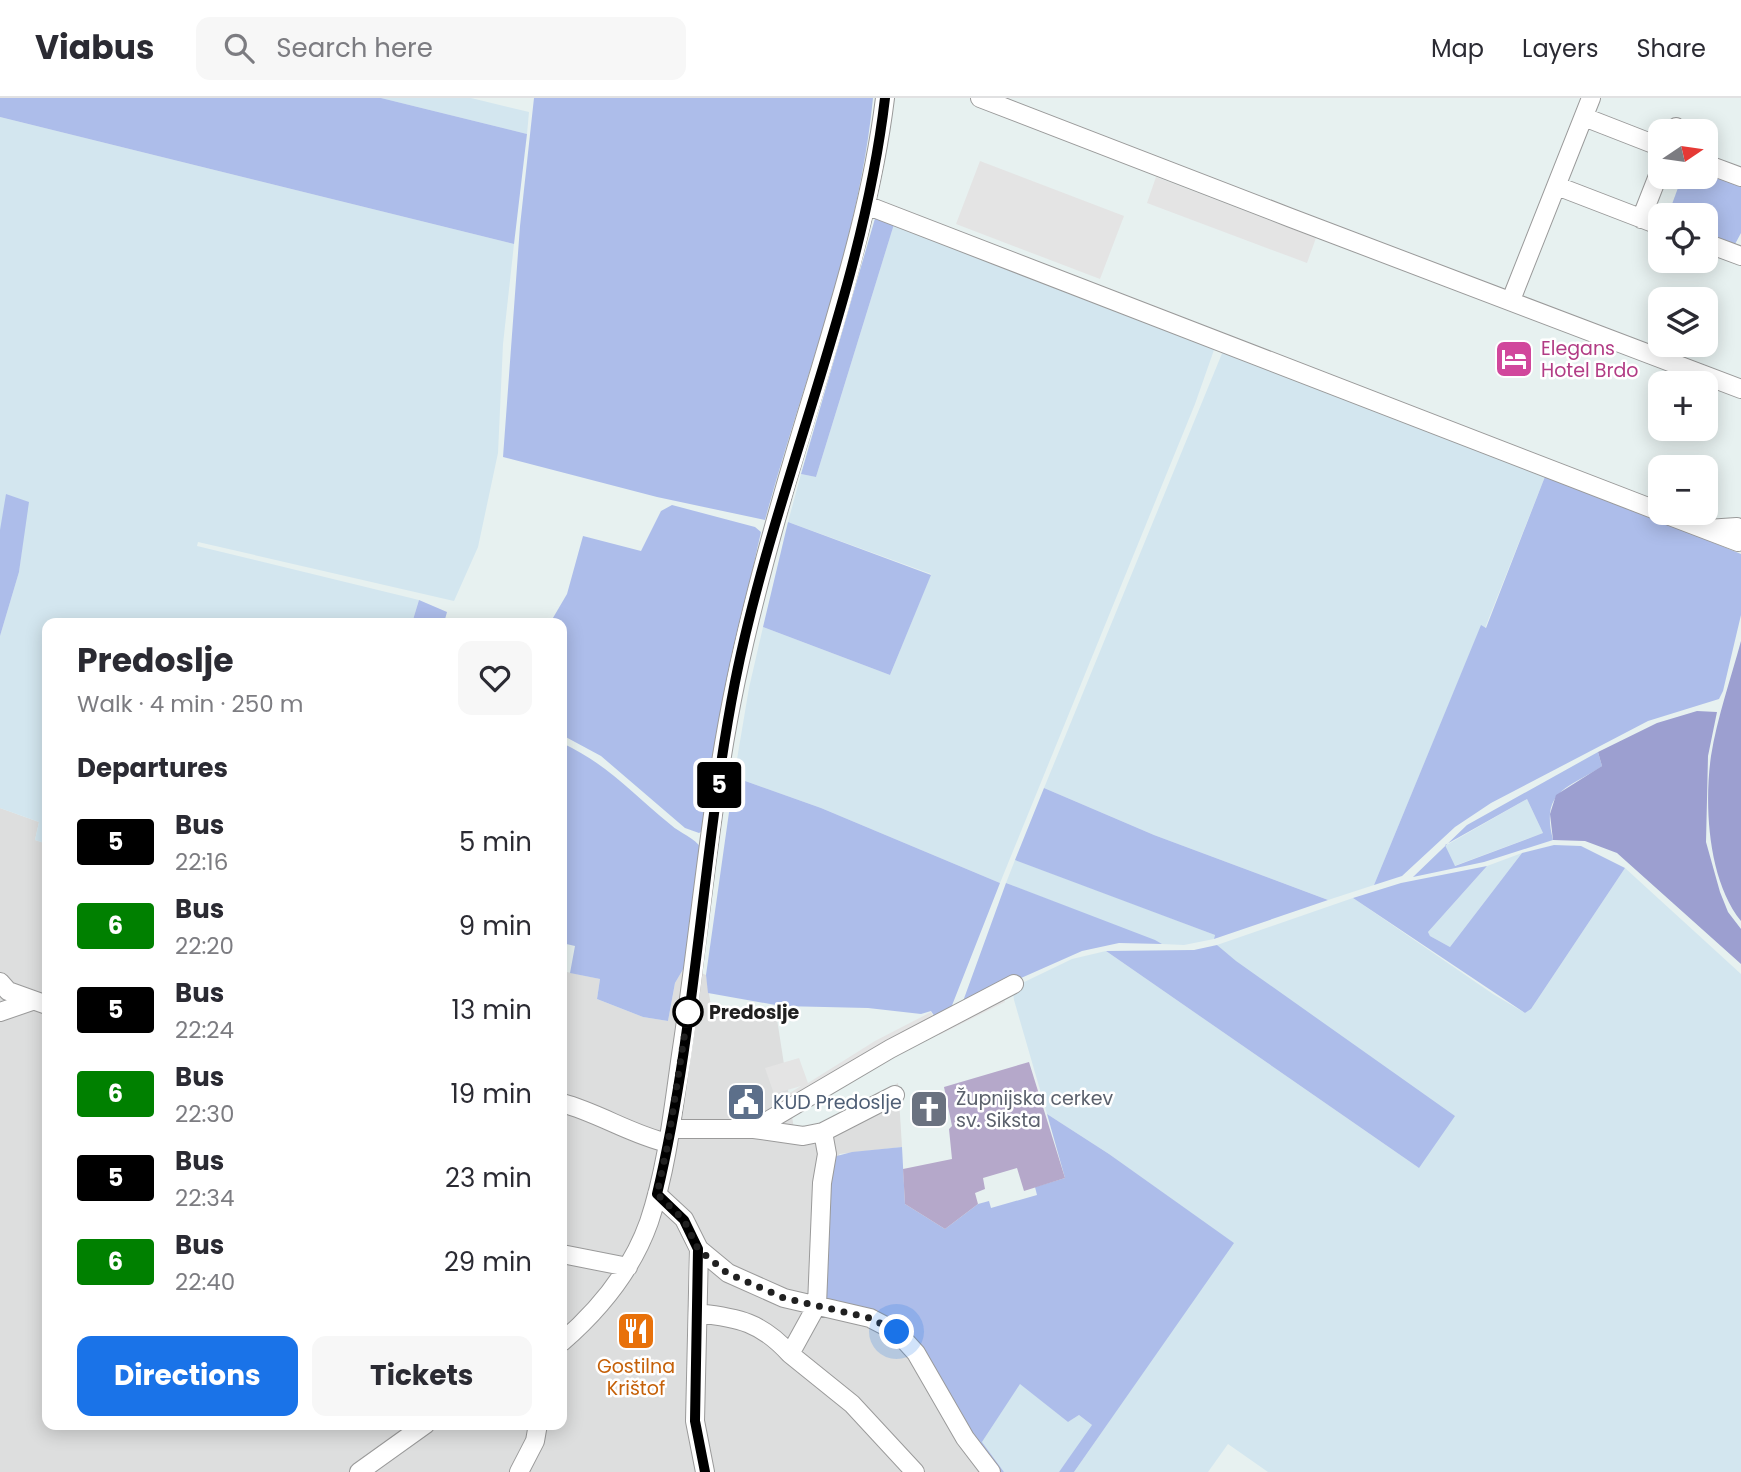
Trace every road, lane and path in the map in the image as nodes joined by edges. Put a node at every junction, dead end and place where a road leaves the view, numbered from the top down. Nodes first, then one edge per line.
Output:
1 (885, 98) edge
2 (980, 98) edge
3 (1591, 98) edge
4 (1584, 117) junction
5 (1648, 142) edge
6 (1718, 168) edge
7 (1741, 177) edge
8 (1557, 186) junction
9 (1653, 189) edge
10 (866, 205) junction
11 (1641, 219) junction
12 (1648, 221) edge
13 (1718, 247) edge
14 (1741, 256) edge
15 (1511, 300) junction
16 (1741, 389) edge
17 (1648, 507) edge
18 (1693, 525) edge
19 (1739, 534) edge
20 (0, 982) edge
21 (1014, 984) dead end
22 (39, 1003) edge
23 (0, 1012) edge
24 (895, 1095) dead end
25 (567, 1104) edge
26 (754, 1129) junction
27 (823, 1132) junction
28 (669, 1136) junction
29 (657, 1194) junction
30 (698, 1249) junction
31 (567, 1255) edge
32 (628, 1267) junction
33 (817, 1305) junction
34 (698, 1313) junction
35 (567, 1337) edge
36 (790, 1354) junction
37 (415, 1430) edge
38 (537, 1430) edge
39 (359, 1472) edge
40 (519, 1472) edge
41 (705, 1472) edge
42 (915, 1472) edge
43 (991, 1472) edge

1 - 10 street
2 - 15 street
3 - 4 street
4 - 5 street
4 - 8 street
6 - 7 street
8 - 11 street
8 - 15 street
9 - 11 street
10 - 17 street
10 - 28 street
11 - 12 street
13 - 14 street
15 - 16 street
18 - 19 street
20 - 22 street
21 - 26 street
22 - 23 street
24 - 27 street
25 - 28 street
26 - 27 street
26 - 28 street
27 - 33 street
28 - 29 street
29 - 30 street
29 - 32 street
30 - 33 street
30 - 34 street
31 - 32 street
32 - 35 street
33 - 36 street
33 - 43 street
34 - 36 street
34 - 41 street
36 - 42 street
37 - 39 street
38 - 40 street

